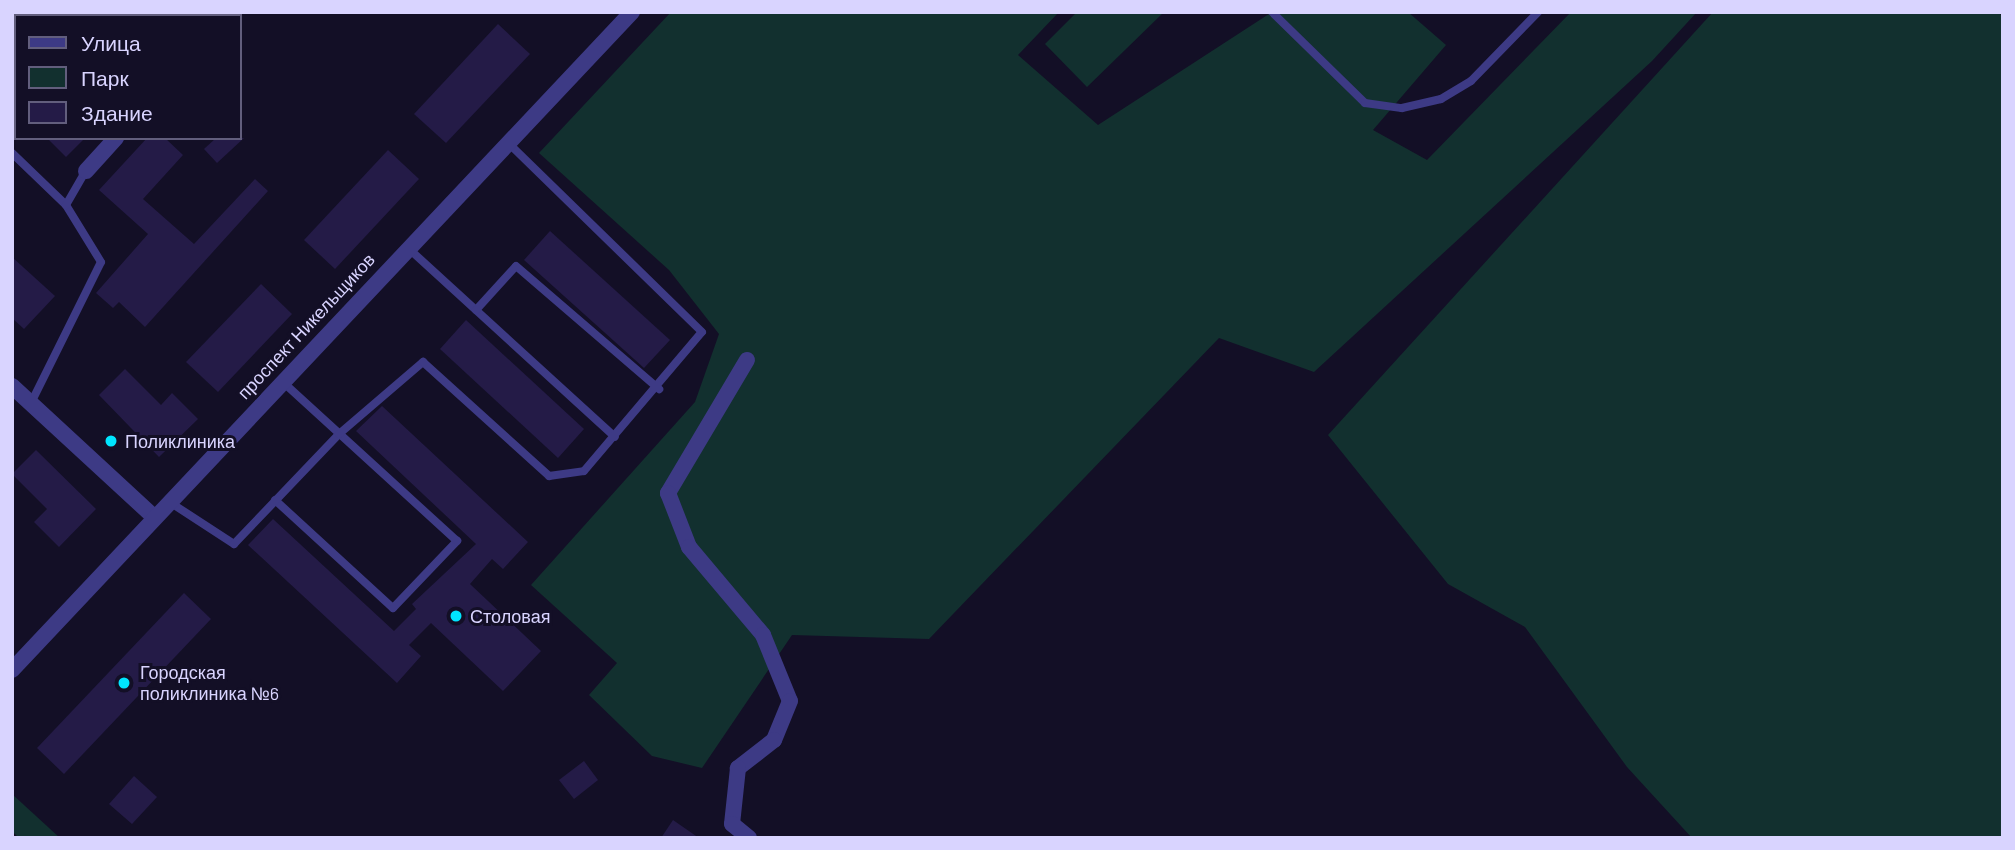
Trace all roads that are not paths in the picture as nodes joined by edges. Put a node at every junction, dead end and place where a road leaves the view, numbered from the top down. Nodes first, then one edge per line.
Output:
1 (632, 12) edge
2 (1272, 12) edge
3 (1538, 12) edge
4 (114, 140) edge
5 (507, 142) junction
6 (12, 153) edge
7 (86, 171) joint
8 (66, 205) junction
9 (407, 246) junction
10 (476, 310) junction
11 (747, 360) dead end
12 (282, 381) junction
13 (12, 386) edge
14 (659, 389) junction
15 (31, 403) junction
16 (340, 433) junction
17 (615, 437) junction
18 (275, 500) junction
19 (169, 501) junction
20 (154, 517) junction
21 (12, 670) edge
22 (749, 838) edge

1 - 5 street, проспект Никельщиков
2 - 3 lane
4 - 7 street
5 - 9 street, проспект Никельщиков
5 - 14 lane
6 - 8 lane
7 - 8 lane
8 - 15 lane
9 - 10 lane
9 - 12 street, проспект Никельщиков
10 - 14 lane
10 - 17 lane
11 - 22 street
12 - 16 lane
12 - 19 street, проспект Никельщиков
13 - 15 street
14 - 17 lane
15 - 20 street
16 - 17 lane
16 - 18 lane
16 - 18 lane
18 - 19 lane
19 - 20 street, проспект Никельщиков
20 - 21 street, проспект Никельщиков

